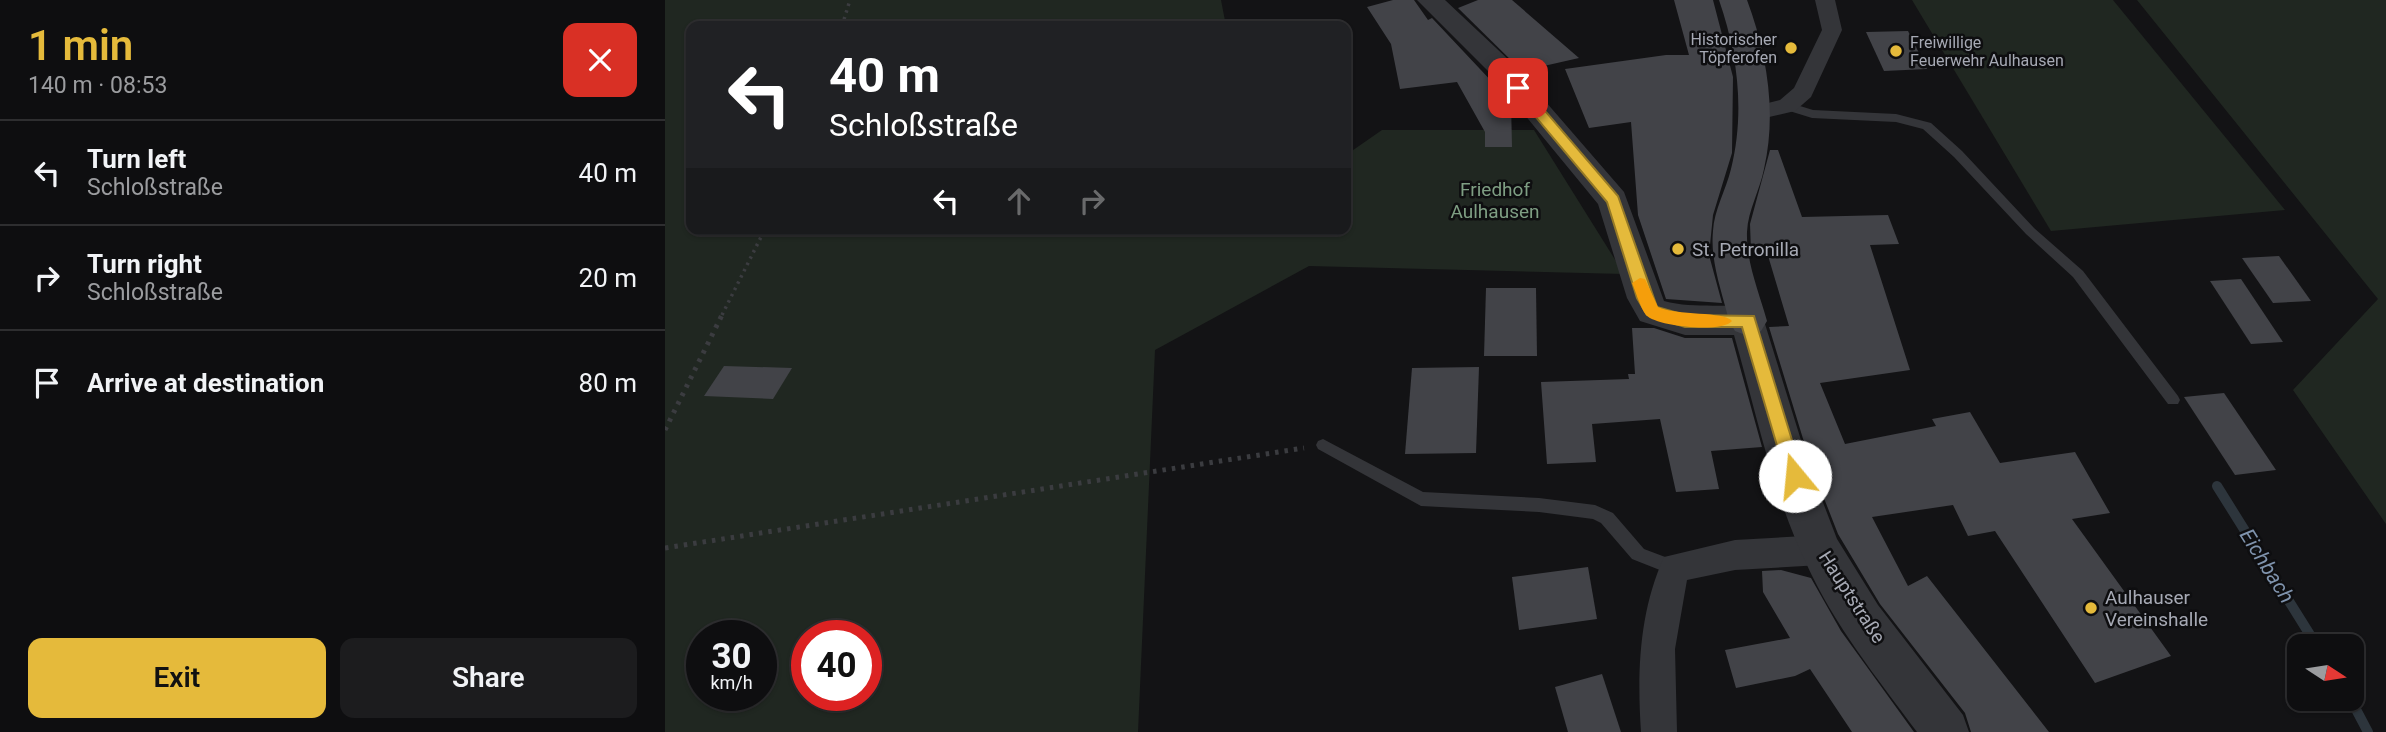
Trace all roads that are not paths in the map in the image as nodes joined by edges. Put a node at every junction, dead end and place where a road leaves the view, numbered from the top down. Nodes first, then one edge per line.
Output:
1 (1430, 0) edge
2 (1733, 0) edge
3 (1825, 0) edge
4 (1771, 109) junction
5 (1748, 321) junction
6 (2173, 400) dead end
7 (1323, 444) road end
8 (1821, 550) junction
9 (1675, 568) junction
10 (1659, 732) edge
11 (1946, 732) edge

1 - 5 street
2 - 4 main road, Hauptstraße
3 - 4 street
4 - 5 main road, Hauptstraße
4 - 6 lane
5 - 8 street, Hauptstraße
7 - 9 lane
8 - 9 street
8 - 11 street, Hauptstraße
9 - 10 street

